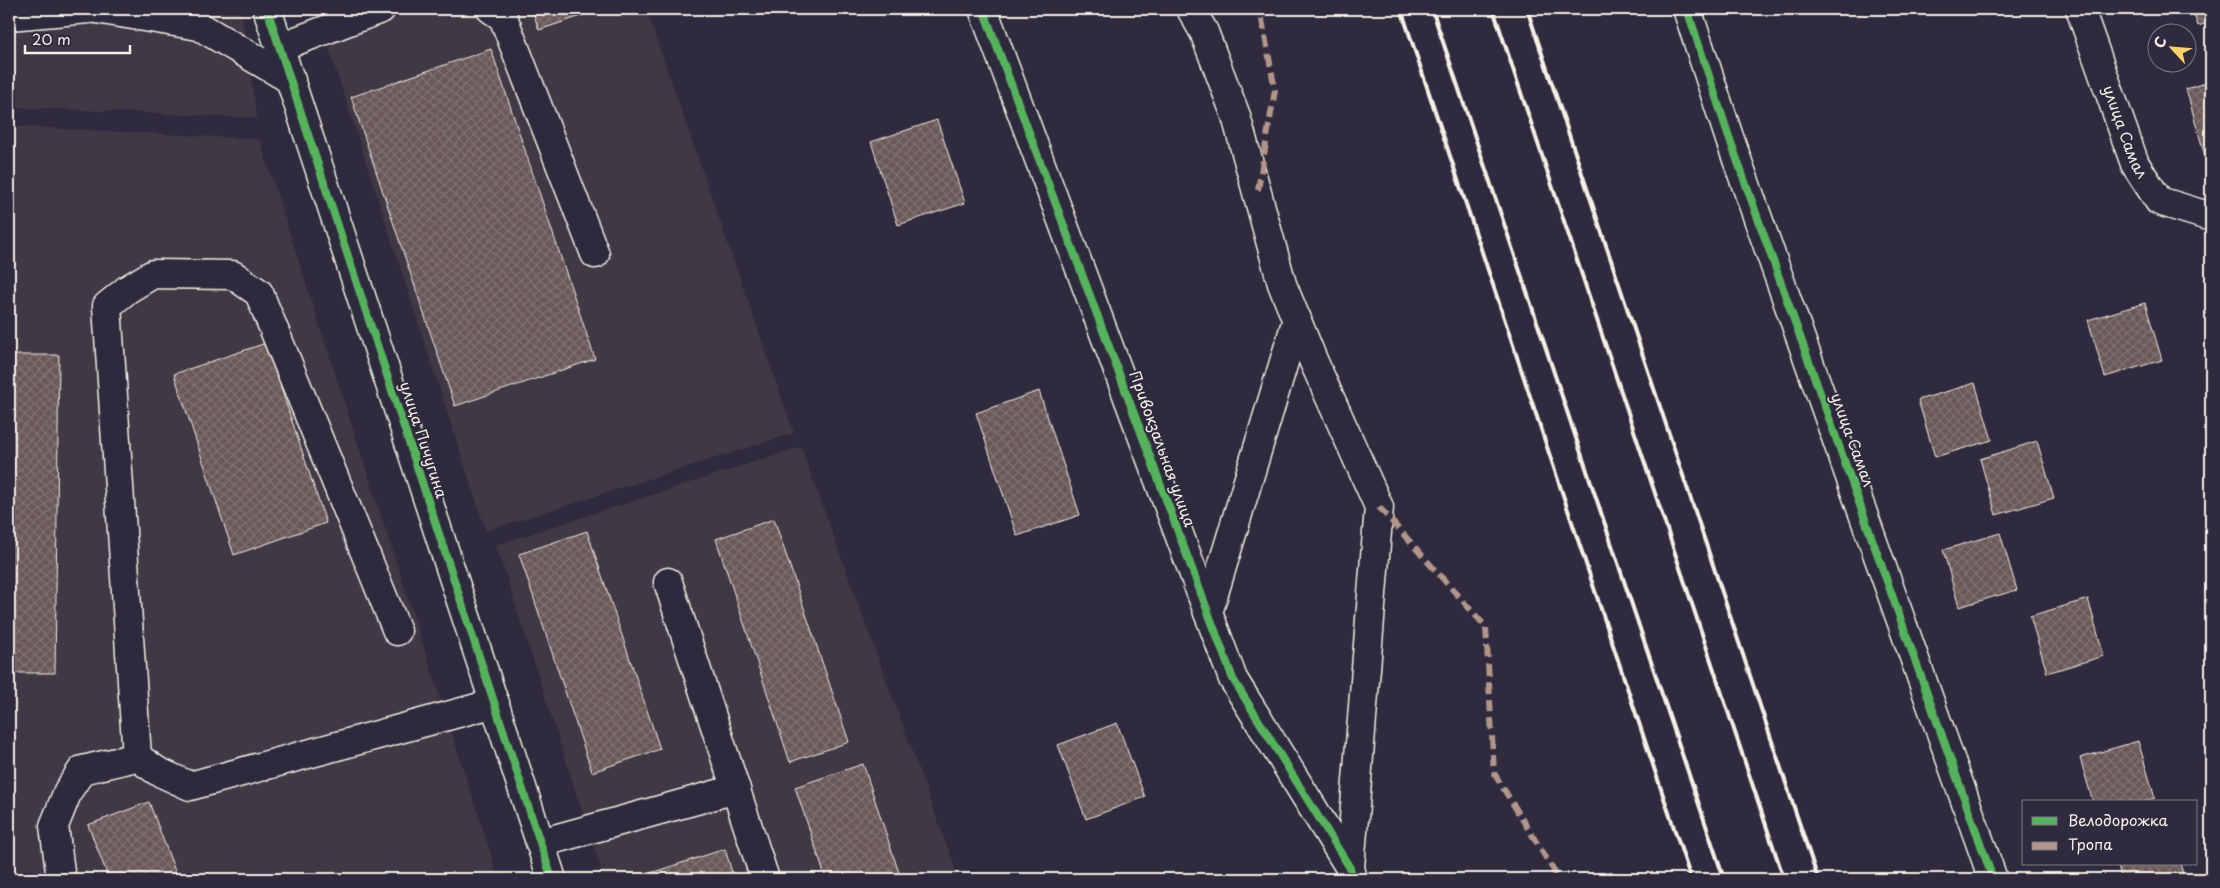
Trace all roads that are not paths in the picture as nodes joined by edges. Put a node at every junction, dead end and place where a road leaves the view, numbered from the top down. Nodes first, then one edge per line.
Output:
1 (89, 9) edge
2 (96, 9) edge
3 (268, 9) edge
4 (381, 9) edge
5 (491, 9) edge
6 (983, 9) edge
7 (1191, 9) edge
8 (1687, 9) edge
9 (2080, 9) edge
10 (9, 16) edge
11 (198, 17) edge
12 (280, 47) junction
13 (291, 80) junction
14 (2211, 217) edge
15 (596, 254) dead end
16 (1297, 319) junction
17 (668, 582) dead end
18 (1208, 613) junction
19 (397, 631) dead end
20 (495, 703) junction
21 (137, 757) junction
22 (736, 789) junction
23 (540, 843) junction
24 (1351, 874) edge
25 (61, 879) edge
26 (552, 879) edge
27 (765, 879) edge
28 (1993, 879) edge

1 - 10 street
2 - 11 street
3 - 12 street, улица Пичугина
4 - 12 street
5 - 15 street
6 - 18 street, Привокзальная улица
7 - 16 street
8 - 28 street, улица Самал
9 - 14 street, улица Самал
11 - 13 street
12 - 13 street, улица Пичугина
13 - 20 street, улица Пичугина
16 - 18 street
16 - 24 street
17 - 22 street
18 - 24 street, Привокзальная улица
19 - 21 street
20 - 21 street
20 - 23 street, улица Пичугина
21 - 25 street
22 - 23 street
22 - 27 street
23 - 26 street, улица Пичугина

